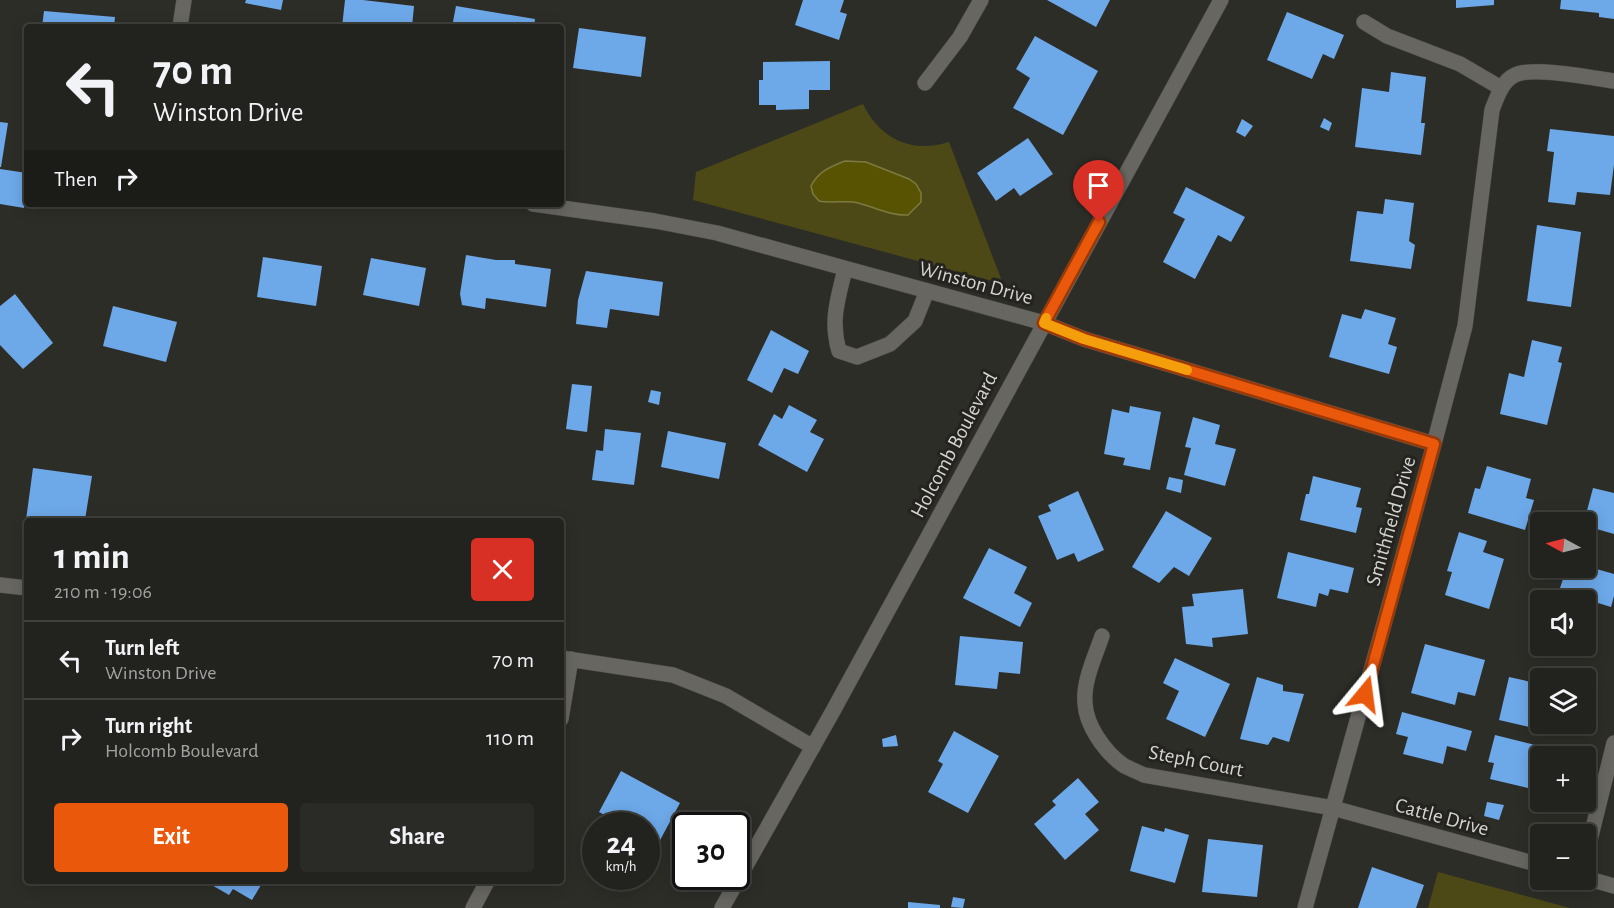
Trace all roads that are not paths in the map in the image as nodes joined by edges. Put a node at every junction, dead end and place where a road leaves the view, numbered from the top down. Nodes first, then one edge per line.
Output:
1 (184, 0) edge
2 (981, 0) edge
3 (1221, 0) edge
4 (1364, 22) dead end
5 (180, 24) edge
6 (1614, 81) edge
7 (925, 83) dead end
8 (1501, 88) junction
9 (555, 207) edge
10 (845, 268) junction
11 (927, 291) junction
12 (1044, 323) junction
13 (1434, 444) junction
14 (0, 585) edge
15 (24, 588) edge
16 (1102, 636) dead end
17 (566, 659) edge
18 (564, 683) edge
19 (1614, 743) edge
20 (813, 747) junction
21 (1333, 808) junction
22 (1594, 824) edge
23 (1530, 862) edge
24 (1596, 881) edge
25 (486, 884) edge
26 (1614, 886) edge
27 (473, 908) edge
28 (722, 908) edge
29 (1305, 908) edge

1 - 5 street
2 - 7 street
3 - 12 street, Holcomb Boulevard
4 - 8 street
6 - 8 street, Smithfield Drive
8 - 13 street, Smithfield Drive
9 - 10 street, Winston Drive
10 - 11 street, Winston Drive
10 - 11 street
11 - 12 street, Winston Drive
12 - 13 street, Winston Drive
12 - 20 street, Holcomb Boulevard
13 - 21 street, Smithfield Drive
14 - 15 street
16 - 21 street, Steph Court
17 - 18 street
17 - 20 street
19 - 22 street
20 - 28 street, Holcomb Boulevard
21 - 23 street, Cattle Drive
21 - 29 street, Smithfield Drive
24 - 26 street
25 - 27 street

